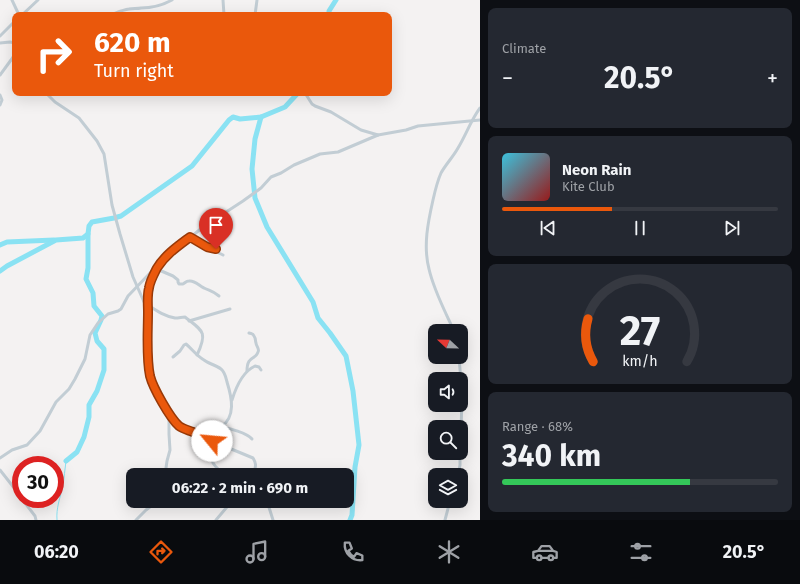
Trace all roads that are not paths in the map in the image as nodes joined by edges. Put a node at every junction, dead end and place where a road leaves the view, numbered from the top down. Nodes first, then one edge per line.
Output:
1 (12, 0) edge
2 (38, 0) edge
3 (172, 0) edge
4 (223, 0) edge
5 (257, 0) edge
6 (19, 12) edge
7 (24, 12) edge
8 (119, 12) edge
9 (224, 12) edge
10 (255, 12) edge
11 (12, 24) edge
12 (0, 36) edge
13 (12, 42) edge
14 (0, 43) edge
15 (12, 58) edge
16 (0, 75) edge
17 (0, 95) edge
18 (49, 96) edge
19 (307, 96) edge
20 (0, 105) edge
21 (480, 108) edge
22 (480, 120) edge
23 (471, 121) junction
24 (378, 135) junction
25 (190, 237) junction
26 (223, 255) dead end
27 (158, 266) junction
28 (137, 287) junction
29 (219, 296) dead end
30 (148, 304) junction
31 (230, 309) dead end
32 (148, 311) junction
33 (189, 321) junction
34 (451, 324) edge
35 (249, 333) dead end
36 (197, 355) junction
37 (173, 357) dead end
38 (460, 364) edge
39 (261, 370) dead end
40 (247, 371) junction
41 (232, 402) junction
42 (170, 414) junction
43 (461, 420) edge
44 (221, 427) junction
45 (252, 439) dead end
46 (212, 441) junction
47 (218, 444) junction
48 (0, 458) edge
49 (166, 468) edge
50 (217, 468) edge
51 (256, 468) edge
52 (0, 470) edge
53 (12, 484) edge
54 (29, 508) edge
55 (149, 508) edge
56 (226, 508) edge
57 (269, 508) edge
58 (448, 508) edge
59 (139, 516) junction
60 (36, 520) edge
61 (136, 520) edge
62 (140, 520) edge
63 (216, 520) edge
64 (273, 520) edge
65 (445, 520) edge

1 - 6 street
2 - 7 street
3 - 8 street
4 - 9 street
5 - 10 street
11 - 12 street
13 - 14 street
15 - 16 street
17 - 20 street
18 - 28 street
19 - 24 street
21 - 23 street
22 - 23 street
23 - 24 street
23 - 34 street
24 - 25 street
25 - 26 street
25 - 27 street
27 - 28 street
27 - 29 street
27 - 30 street
28 - 32 street
28 - 48 street
30 - 32 street
30 - 33 street
31 - 33 street
32 - 42 street
33 - 36 street
35 - 40 street
36 - 37 street
36 - 41 street
38 - 43 street
39 - 40 street
40 - 41 street
41 - 44 street
42 - 46 street
42 - 49 street
44 - 45 street
44 - 46 street
46 - 47 street
47 - 50 street
47 - 51 street
52 - 53 street
54 - 60 street
55 - 59 street
56 - 63 street
57 - 64 street
58 - 65 street
59 - 61 street
59 - 62 street

